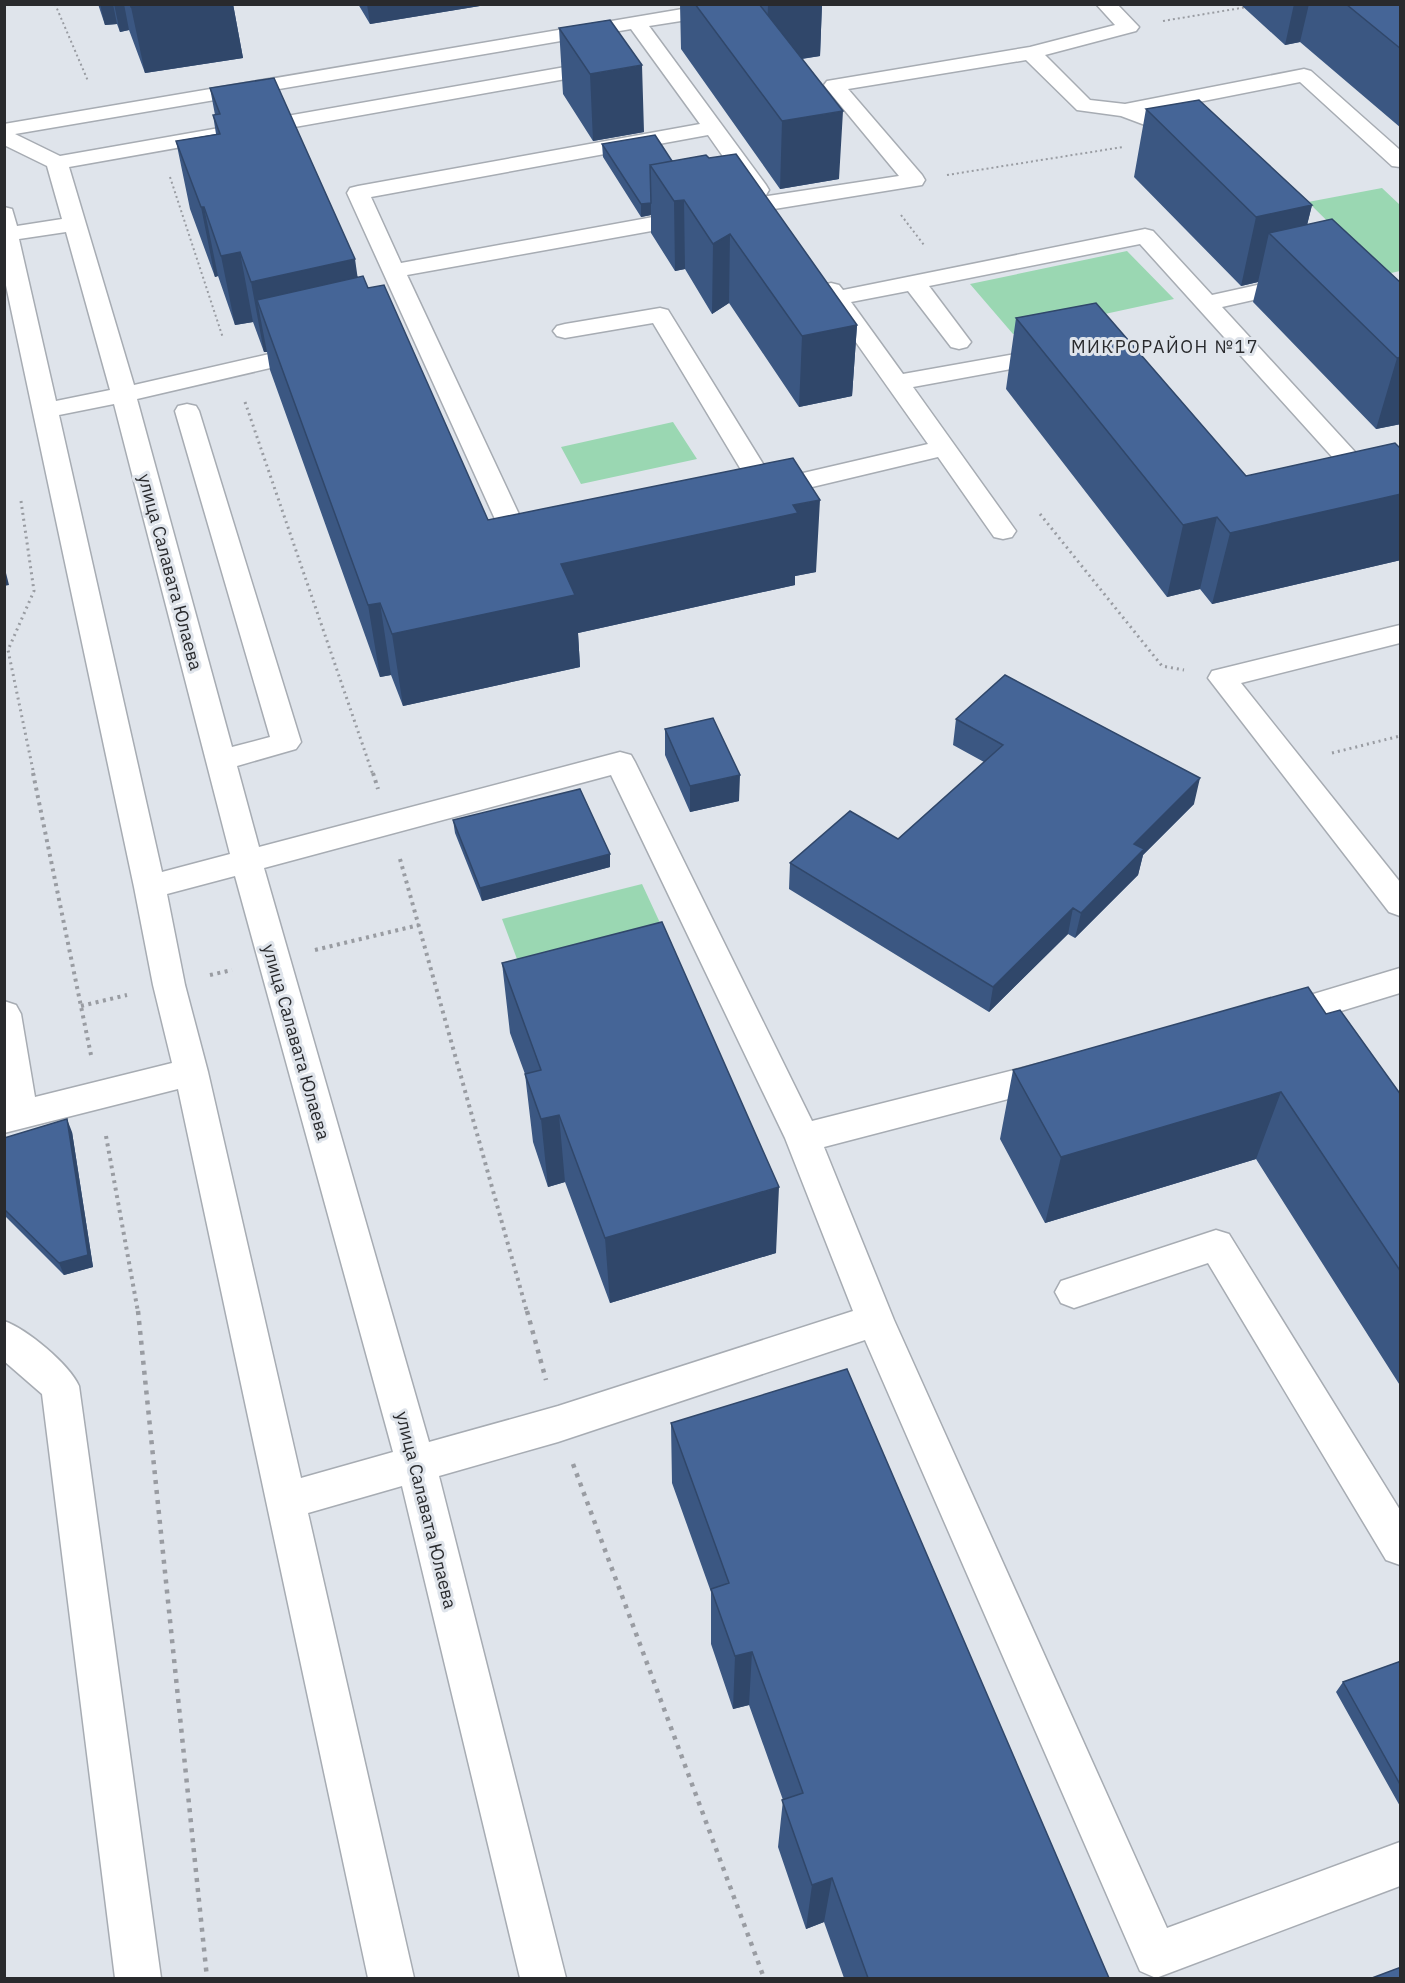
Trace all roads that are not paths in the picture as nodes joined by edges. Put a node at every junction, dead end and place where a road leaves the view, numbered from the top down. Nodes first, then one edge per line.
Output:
1 (751, 4) edge
2 (1105, 4) edge
3 (699, 8) edge
4 (636, 22) junction
5 (589, 49) edge
6 (1030, 53) junction
7 (661, 56) junction
8 (1125, 110) junction
9 (713, 128) junction
10 (4, 130) edge
11 (4, 137) edge
12 (1196, 141) edge
13 (116, 153) junction
14 (1401, 161) edge
15 (57, 163) junction
16 (768, 203) junction
17 (782, 222) edge
18 (75, 224) junction
19 (5, 228) edge
20 (816, 270) edge
21 (394, 271) junction
22 (1324, 277) edge
23 (914, 283) junction
24 (837, 298) junction
25 (1208, 303) junction
26 (565, 331) dead end
27 (959, 342) dead end
28 (338, 345) edge
29 (1074, 350) edge
30 (897, 382) junction
31 (124, 395) junction
32 (45, 410) junction
33 (186, 411) dead end
34 (945, 448) junction
35 (1401, 479) edge
36 (1360, 488) junction
37 (1401, 516) edge
38 (1003, 531) dead end
39 (545, 544) edge
40 (1401, 634) edge
41 (220, 761) junction
42 (246, 860) junction
43 (150, 887) junction
44 (1401, 904) edge
45 (1401, 981) edge
46 (1306, 1010) junction
47 (4, 1014) edge
48 (1249, 1025) edge
49 (1329, 1037) edge
50 (1089, 1065) edge
51 (190, 1072) junction
52 (13, 1117) edge
53 (803, 1138) junction
54 (1074, 1292) dead end
55 (875, 1320) junction
56 (4, 1337) edge
57 (416, 1464) junction
58 (285, 1501) junction
59 (1401, 1546) edge
60 (1401, 1864) edge
61 (138, 1978) edge
62 (391, 1978) edge
63 (543, 1978) edge

1 - 3 street
2 - 6 street
3 - 4 street
4 - 7 street
4 - 10 street
5 - 13 street
6 - 8 street
6 - 16 street
7 - 9 street
7 - 13 street
8 - 12 street
8 - 14 street
9 - 16 street
9 - 21 street
11 - 15 street
13 - 15 street
15 - 18 street, улица Салавата Юлаева
16 - 17 street
16 - 21 street
18 - 19 street
18 - 31 street, улица Салавата Юлаева
19 - 32 street
20 - 24 street
21 - 39 street
22 - 25 street
23 - 24 street
23 - 25 street
23 - 27 street
24 - 30 street
25 - 36 street
26 - 34 street
28 - 31 street
29 - 30 street
30 - 34 street
31 - 32 street
31 - 41 street, улица Салавата Юлаева
32 - 43 street
33 - 41 street
34 - 38 street
35 - 36 street
36 - 37 street
40 - 44 street
41 - 42 street, улица Салавата Юлаева
42 - 43 street
42 - 53 street
42 - 57 street, улица Салавата Юлаева
43 - 51 street
45 - 46 street
46 - 48 street
46 - 49 street
47 - 52 street
50 - 53 street
51 - 52 street
51 - 58 street
53 - 55 street
54 - 59 street
55 - 57 street
55 - 60 street
56 - 61 street
57 - 58 street
57 - 63 street, улица Салавата Юлаева
58 - 62 street

